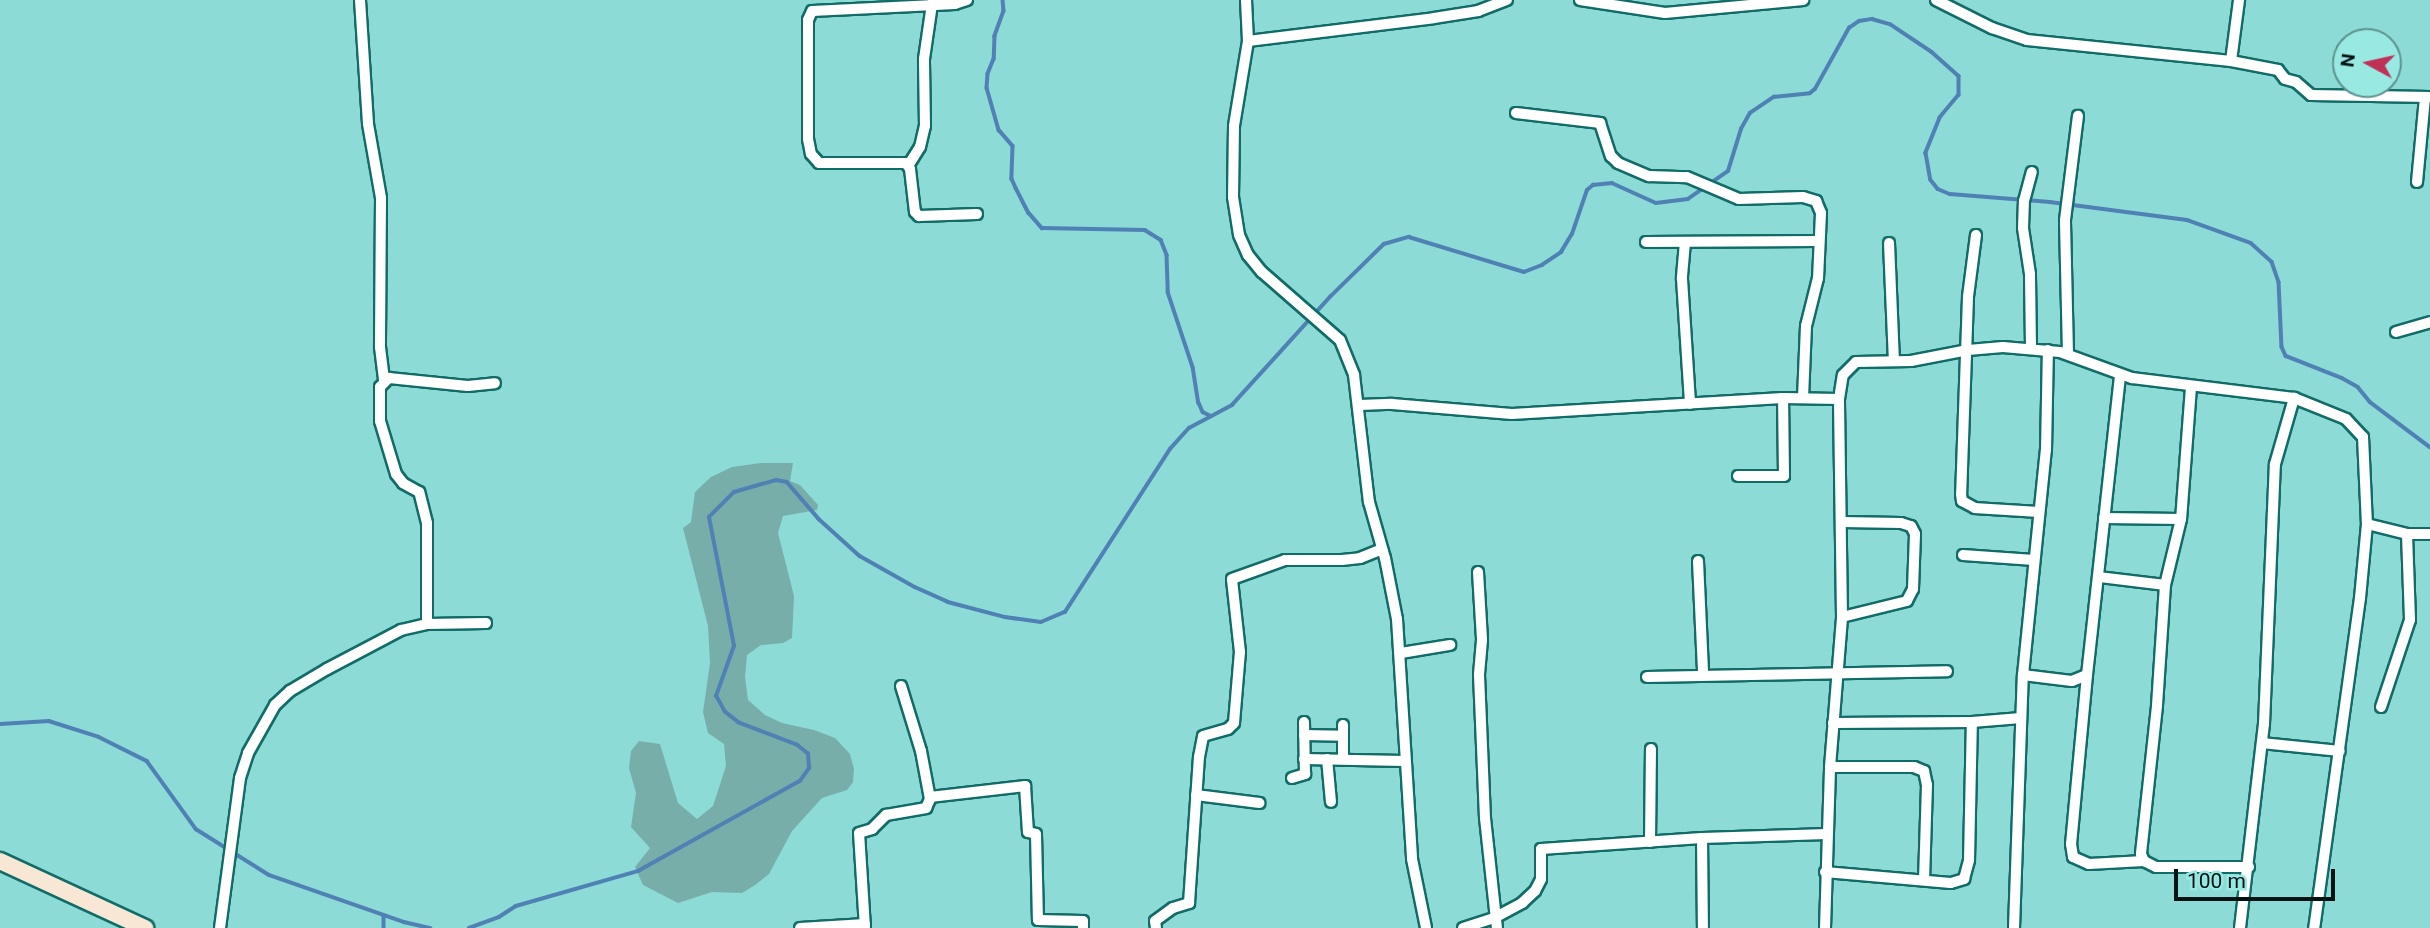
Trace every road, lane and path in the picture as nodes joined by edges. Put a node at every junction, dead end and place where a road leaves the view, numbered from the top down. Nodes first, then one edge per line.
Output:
1 (360, 0) edge
2 (967, 0) edge
3 (1246, 0) edge
4 (1507, 0) edge
5 (1580, 0) edge
6 (1803, 0) edge
7 (1936, 0) edge
8 (2239, 0) edge
9 (1948, 2) edge
10 (932, 4) junction
11 (1248, 41) junction
12 (2231, 61) junction
13 (2427, 97) edge
14 (1516, 113) dead end
15 (2078, 116) dead end
16 (908, 166) junction
17 (2032, 172) dead end
18 (2417, 182) dead end
19 (977, 214) dead end
20 (1976, 236) dead end
21 (1818, 241) junction
22 (1646, 242) dead end
23 (1685, 242) junction
24 (1889, 243) dead end
25 (2430, 322) edge
26 (2396, 332) dead end
27 (2031, 348) junction
28 (1968, 350) junction
29 (2048, 350) junction
30 (2068, 354) junction
31 (1894, 361) junction
32 (2120, 375) junction
33 (384, 381) junction
34 (495, 383) dead end
35 (2191, 387) junction
36 (1783, 398) junction
37 (1803, 398) junction
38 (2294, 398) junction
39 (1839, 399) junction
40 (1690, 404) junction
41 (1359, 405) junction
42 (1738, 476) dead end
43 (2038, 512) junction
44 (2104, 518) junction
45 (2181, 519) junction
46 (1842, 522) junction
47 (2367, 524) junction
48 (2407, 534) junction
49 (2430, 534) edge
50 (1382, 549) junction
51 (1963, 555) dead end
52 (2034, 560) junction
53 (1698, 561) dead end
54 (1478, 572) dead end
55 (2099, 577) junction
56 (2165, 585) junction
57 (1842, 617) junction
58 (486, 623) dead end
59 (427, 624) junction
60 (1450, 645) dead end
61 (1401, 653) junction
62 (1839, 671) junction
63 (1947, 671) dead end
64 (1703, 673) junction
65 (2023, 675) junction
66 (2087, 675) junction
67 (1647, 677) dead end
68 (901, 686) dead end
69 (2381, 706) dead end
70 (2021, 718) junction
71 (1304, 722) dead end
72 (1972, 722) junction
73 (1833, 723) junction
74 (1304, 735) junction
75 (2262, 743) junction
76 (1651, 749) dead end
77 (2340, 751) junction
78 (1304, 758) junction
79 (1327, 759) junction
80 (1343, 760) junction
81 (1404, 761) junction
82 (1830, 767) junction
83 (1292, 778) dead end
84 (1196, 795) junction
85 (930, 797) junction
86 (1331, 802) dead end
87 (1259, 803) dead end
88 (1826, 834) junction
89 (1702, 838) junction
90 (1650, 842) junction
91 (2144, 861) junction
92 (4, 864) edge
93 (2249, 867) junction
94 (1825, 872) junction
95 (1924, 880) junction
96 (1496, 923) edge
97 (865, 926) edge
98 (145, 928) edge
99 (220, 928) edge
100 (800, 928) edge
101 (1083, 928) edge
102 (1156, 928) edge
103 (1426, 928) edge
104 (1464, 928) edge
105 (1703, 928) edge
106 (1825, 928) edge
107 (2014, 928) edge
108 (2240, 928) edge
109 (2314, 928) edge

1 - 33 street
2 - 10 street
3 - 11 street
4 - 11 street
5 - 6 street
7 - 9 street
8 - 12 street
9 - 12 street
10 - 16 street
10 - 16 street
11 - 41 street
12 - 13 street
13 - 18 street
14 - 21 street
15 - 30 street
16 - 19 street
17 - 27 street
20 - 28 street
21 - 23 street
21 - 37 street
22 - 23 street
23 - 40 street
24 - 31 street
25 - 26 street
27 - 28 street
27 - 29 street
28 - 31 street
28 - 43 street
29 - 30 street
29 - 43 street
30 - 32 street
31 - 39 street
32 - 35 street
32 - 44 street
33 - 34 street
33 - 59 street
35 - 38 street
35 - 45 street
36 - 37 street
36 - 40 street
36 - 42 street
37 - 39 street
38 - 47 street
38 - 75 street
39 - 46 street
40 - 41 street
41 - 50 street
43 - 52 street
44 - 45 street
44 - 55 street
45 - 56 street
46 - 57 street
46 - 57 street
47 - 48 street
47 - 77 street
48 - 49 street
48 - 69 street
50 - 61 street
50 - 84 street
51 - 52 street
52 - 65 street
53 - 64 street
54 - 96 street
55 - 56 street
55 - 66 street
56 - 91 street
57 - 62 street
58 - 59 street
59 - 99 street
60 - 61 street
61 - 81 street
62 - 63 street
62 - 64 street
62 - 73 street
64 - 67 street
65 - 66 street
65 - 70 street
66 - 91 street
68 - 85 street
70 - 72 street
70 - 107 street
71 - 74 street
72 - 73 street
72 - 95 street
73 - 82 street
74 - 78 street
74 - 80 street
75 - 77 street
75 - 93 street
76 - 90 street
77 - 109 street
78 - 79 street
78 - 83 street
79 - 80 street
79 - 86 street
80 - 81 street
81 - 103 street
82 - 88 street
82 - 95 street
84 - 87 street
84 - 102 street
85 - 97 street
85 - 101 street
88 - 89 street
88 - 94 street
89 - 90 street
89 - 105 street
90 - 96 street
91 - 93 street
92 - 98 street
93 - 108 street
94 - 95 street
94 - 106 street
96 - 104 street
97 - 100 street

